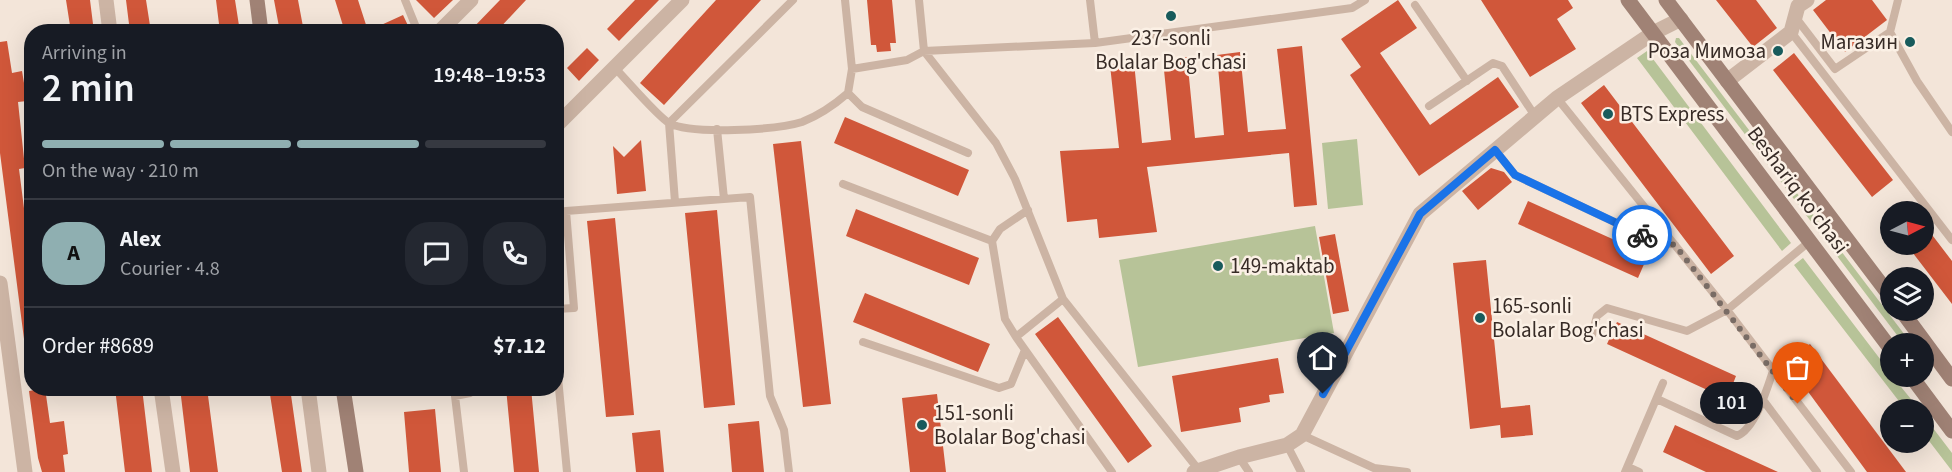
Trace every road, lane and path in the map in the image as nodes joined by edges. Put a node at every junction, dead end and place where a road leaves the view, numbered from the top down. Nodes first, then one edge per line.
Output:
1 (106, 0) edge
2 (257, 0) edge
3 (405, 0) edge
4 (471, 0) edge
5 (682, 0) edge
6 (793, 0) edge
7 (845, 0) edge
8 (919, 0) edge
9 (1090, 0) edge
10 (1365, 0) edge
11 (1628, 0) edge
12 (1666, 0) edge
13 (1807, 0) edge
14 (1898, 0) edge
15 (1415, 5) dead end
16 (1681, 19) junction
17 (109, 24) edge
18 (260, 24) edge
19 (415, 24) edge
20 (447, 24) edge
21 (1793, 24) junction
22 (1890, 32) junction
23 (1653, 33) junction
24 (1095, 44) junction
25 (924, 51) junction
26 (614, 67) junction
27 (852, 69) junction
28 (1467, 81) junction
29 (1727, 81) junction
30 (848, 93) junction
31 (1557, 98) junction
32 (1429, 106) dead end
33 (1535, 116) junction
34 (564, 118) edge
35 (669, 123) junction
36 (717, 129) junction
37 (1952, 132) edge
38 (1495, 150) junction
39 (968, 153) dead end
40 (843, 184) dead end
41 (724, 199) junction
42 (675, 202) junction
43 (1028, 210) junction
44 (1952, 240) edge
45 (992, 241) junction
46 (1810, 242) junction
47 (1675, 245) junction
48 (0, 283) edge
49 (1880, 283) edge
50 (1063, 299) junction
51 (564, 309) edge
52 (1727, 310) junction
53 (1909, 321) edge
54 (1592, 335) dead end
55 (1880, 335) edge
56 (1016, 337) junction
57 (863, 342) dead end
58 (1025, 350) junction
59 (1773, 371) junction
60 (1952, 379) edge
61 (1664, 383) dead end
62 (1919, 387) edge
63 (162, 396) edge
64 (309, 396) edge
65 (344, 396) edge
66 (455, 396) edge
67 (560, 396) edge
68 (1657, 399) junction
69 (1763, 400) junction
70 (1952, 431) edge
71 (1302, 435) junction
72 (1287, 445) junction
73 (1239, 457) junction
74 (1196, 470) edge
75 (1627, 470) edge
76 (24, 472) edge
77 (173, 472) edge
78 (320, 472) edge
79 (356, 472) edge
80 (464, 472) edge
81 (567, 472) edge
82 (789, 472) edge
83 (1112, 472) edge
84 (1249, 472) edge
85 (1301, 472) edge
86 (1407, 472) edge
87 (1638, 472) edge
88 (1817, 472) edge
89 (1851, 472) edge

1 - 17 street
2 - 18 main road
3 - 19 lane
4 - 20 street
5 - 26 street
6 - 35 lane
7 - 27 lane
8 - 25 lane
9 - 24 lane
10 - 24 lane
11 - 23 main road, Beshariq ko'chasi
12 - 16 main road, Beshariq ko'chasi
13 - 21 street
14 - 22 lane
15 - 28 lane
16 - 23 street
16 - 29 main road, Beshariq ko'chasi
21 - 22 lane
21 - 29 street
21 - 44 lane
22 - 37 lane
23 - 31 street
23 - 46 main road, Beshariq ko'chasi
24 - 25 lane
25 - 27 lane
25 - 43 lane
26 - 34 street
26 - 35 lane
27 - 30 lane
28 - 32 lane
28 - 33 lane
29 - 49 main road, Beshariq ko'chasi
30 - 36 lane
30 - 39 lane
31 - 33 street
31 - 47 lane
33 - 38 street
35 - 36 lane
35 - 42 lane
36 - 41 lane
38 - 47 lane
38 - 71 street
40 - 45 lane
41 - 42 lane
41 - 82 lane
42 - 51 lane
43 - 45 lane
43 - 50 lane
45 - 56 lane
46 - 52 lane
46 - 55 main road, Beshariq ko'chasi
47 - 52 lane
48 - 76 street
50 - 56 lane
50 - 74 lane
52 - 54 lane
52 - 59 lane
53 - 60 main road
56 - 58 lane
57 - 58 lane
58 - 83 lane
59 - 69 lane
59 - 89 lane
61 - 68 lane
62 - 70 main road
63 - 77 street
64 - 78 street
65 - 79 main road
66 - 80 lane
67 - 81 lane
68 - 69 lane
68 - 75 lane
69 - 88 lane
71 - 72 street
71 - 86 lane
72 - 73 street
72 - 85 lane
73 - 74 street
73 - 84 lane
75 - 87 lane

